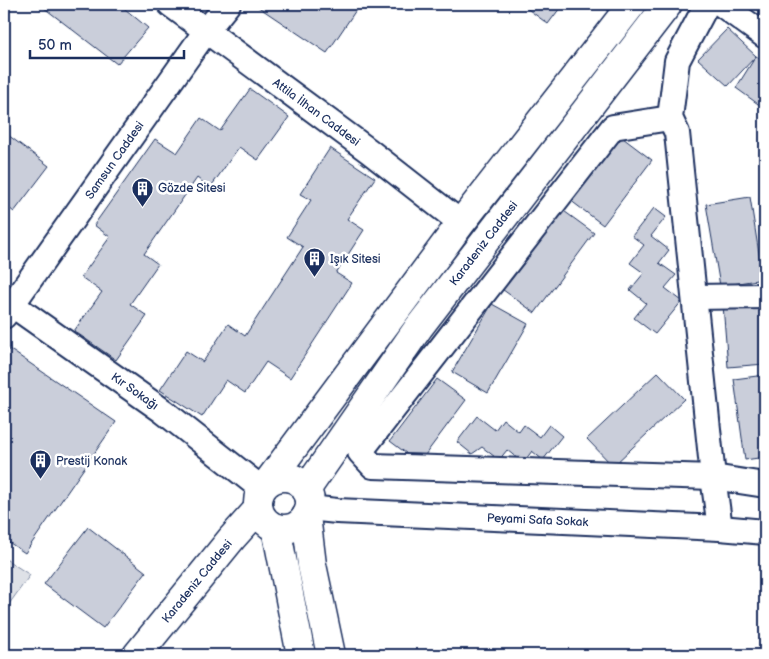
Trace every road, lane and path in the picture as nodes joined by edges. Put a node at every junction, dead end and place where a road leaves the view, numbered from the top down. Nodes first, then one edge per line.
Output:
1 (170, 4) edge
2 (228, 4) edge
3 (632, 4) edge
4 (668, 4) edge
5 (707, 4) edge
6 (720, 4) edge
7 (206, 31) junction
8 (765, 36) edge
9 (670, 118) junction
10 (461, 223) junction
11 (765, 296) edge
12 (695, 297) junction
13 (7, 306) edge
14 (713, 477) junction
15 (765, 486) edge
16 (266, 502) junction
17 (307, 505) junction
18 (720, 528) junction
19 (765, 532) edge
20 (137, 655) edge
21 (301, 655) edge
22 (331, 655) edge

1 - 7 street, Attila İlhan Caddesi
2 - 7 street, Samsun Caddesi
3 - 10 main road, Karadeniz Caddesi
4 - 17 main road, Karadeniz Caddesi
5 - 9 street
6 - 8 street
7 - 10 street, Attila İlhan Caddesi
7 - 13 street, Samsun Caddesi
9 - 12 street
9 - 14 street
10 - 16 main road, Karadeniz Caddesi
11 - 12 street
12 - 14 street
13 - 16 street, Kır Sokağı
14 - 15 street
14 - 18 street
16 - 17 main road
16 - 17 main road
16 - 20 main road, Karadeniz Caddesi
16 - 21 main road
17 - 18 street, Peyami Safa Sokak
17 - 22 main road
18 - 19 street, Peyami Safa Sokak

